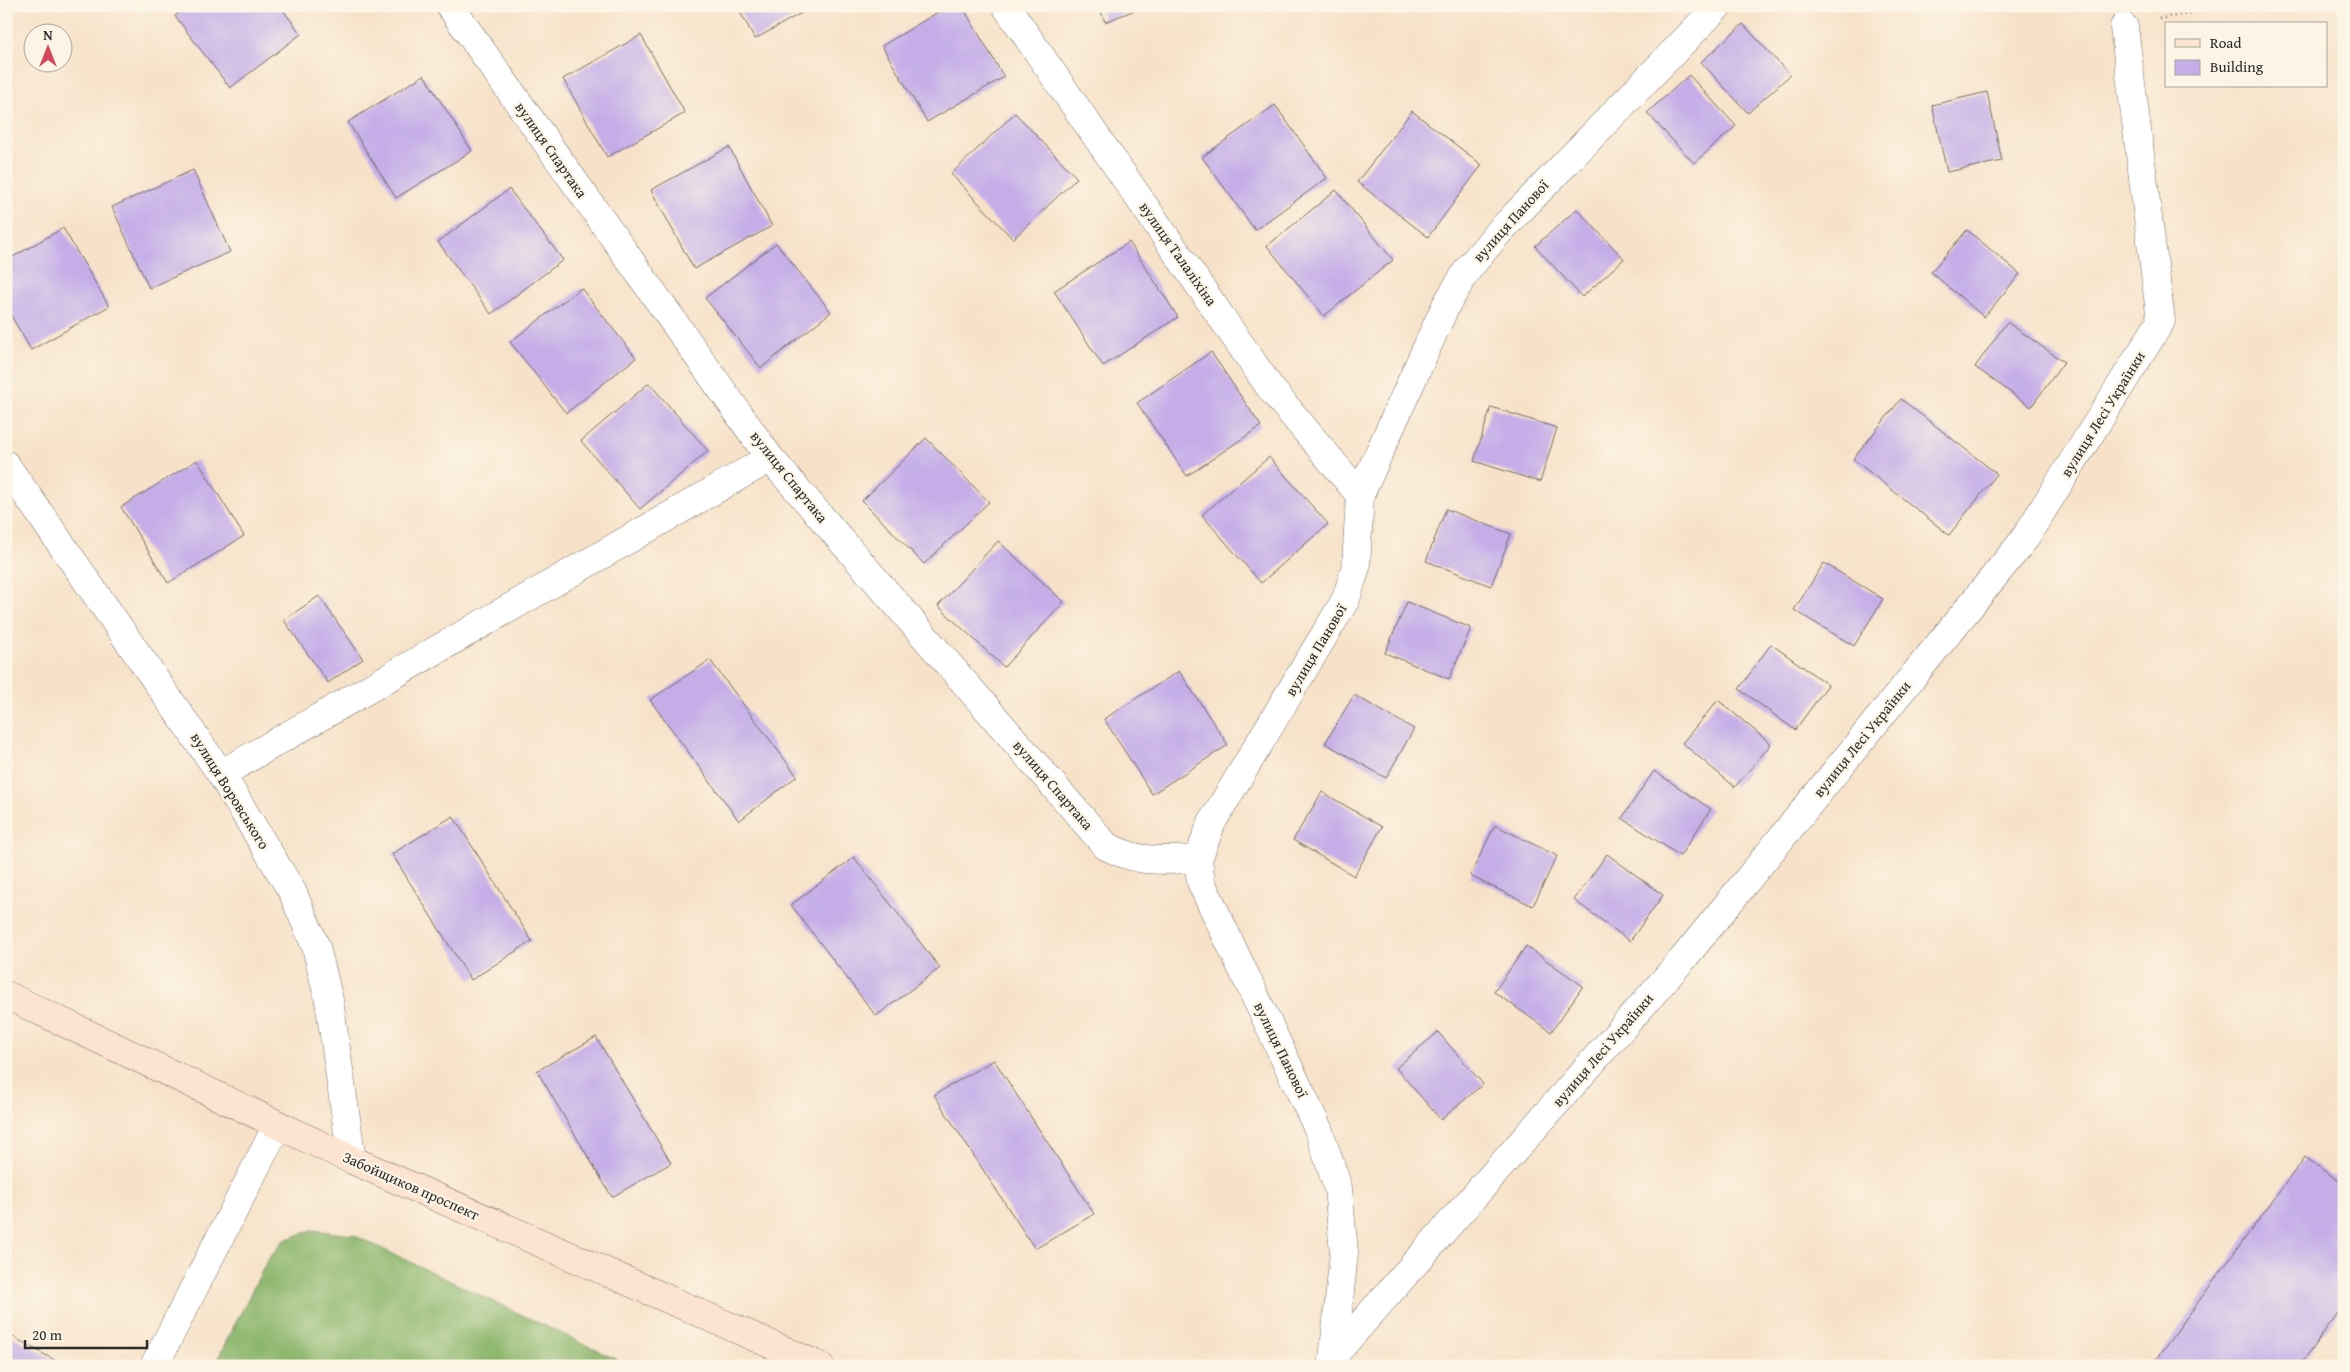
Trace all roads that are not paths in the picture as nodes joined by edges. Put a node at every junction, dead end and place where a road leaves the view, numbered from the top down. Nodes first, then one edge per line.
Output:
1 (450, 6) edge
2 (1006, 6) edge
3 (1718, 6) edge
4 (2124, 27) dead end
5 (770, 458) junction
6 (6, 466) edge
7 (1360, 495) junction
8 (221, 774) junction
9 (1198, 859) junction
10 (6, 995) edge
11 (277, 1126) junction
12 (352, 1160) junction
13 (1333, 1360) edge
14 (154, 1366) edge
15 (820, 1366) edge

1 - 5 street, вулиця Спартака
2 - 7 street, вулиця Талаліхіна
3 - 7 street, вулиця Панової
4 - 13 street, вулиця Лесі Українки
5 - 8 street
5 - 9 street, вулиця Спартака
6 - 8 street, вулиця Воровського
7 - 9 street, вулиця Панової
8 - 12 street, вулиця Воровського
9 - 13 street, вулиця Панової
10 - 11 main road, Забойщиков проспект
11 - 12 main road, Забойщиков проспект
11 - 14 street
12 - 15 main road, Забойщиков проспект

